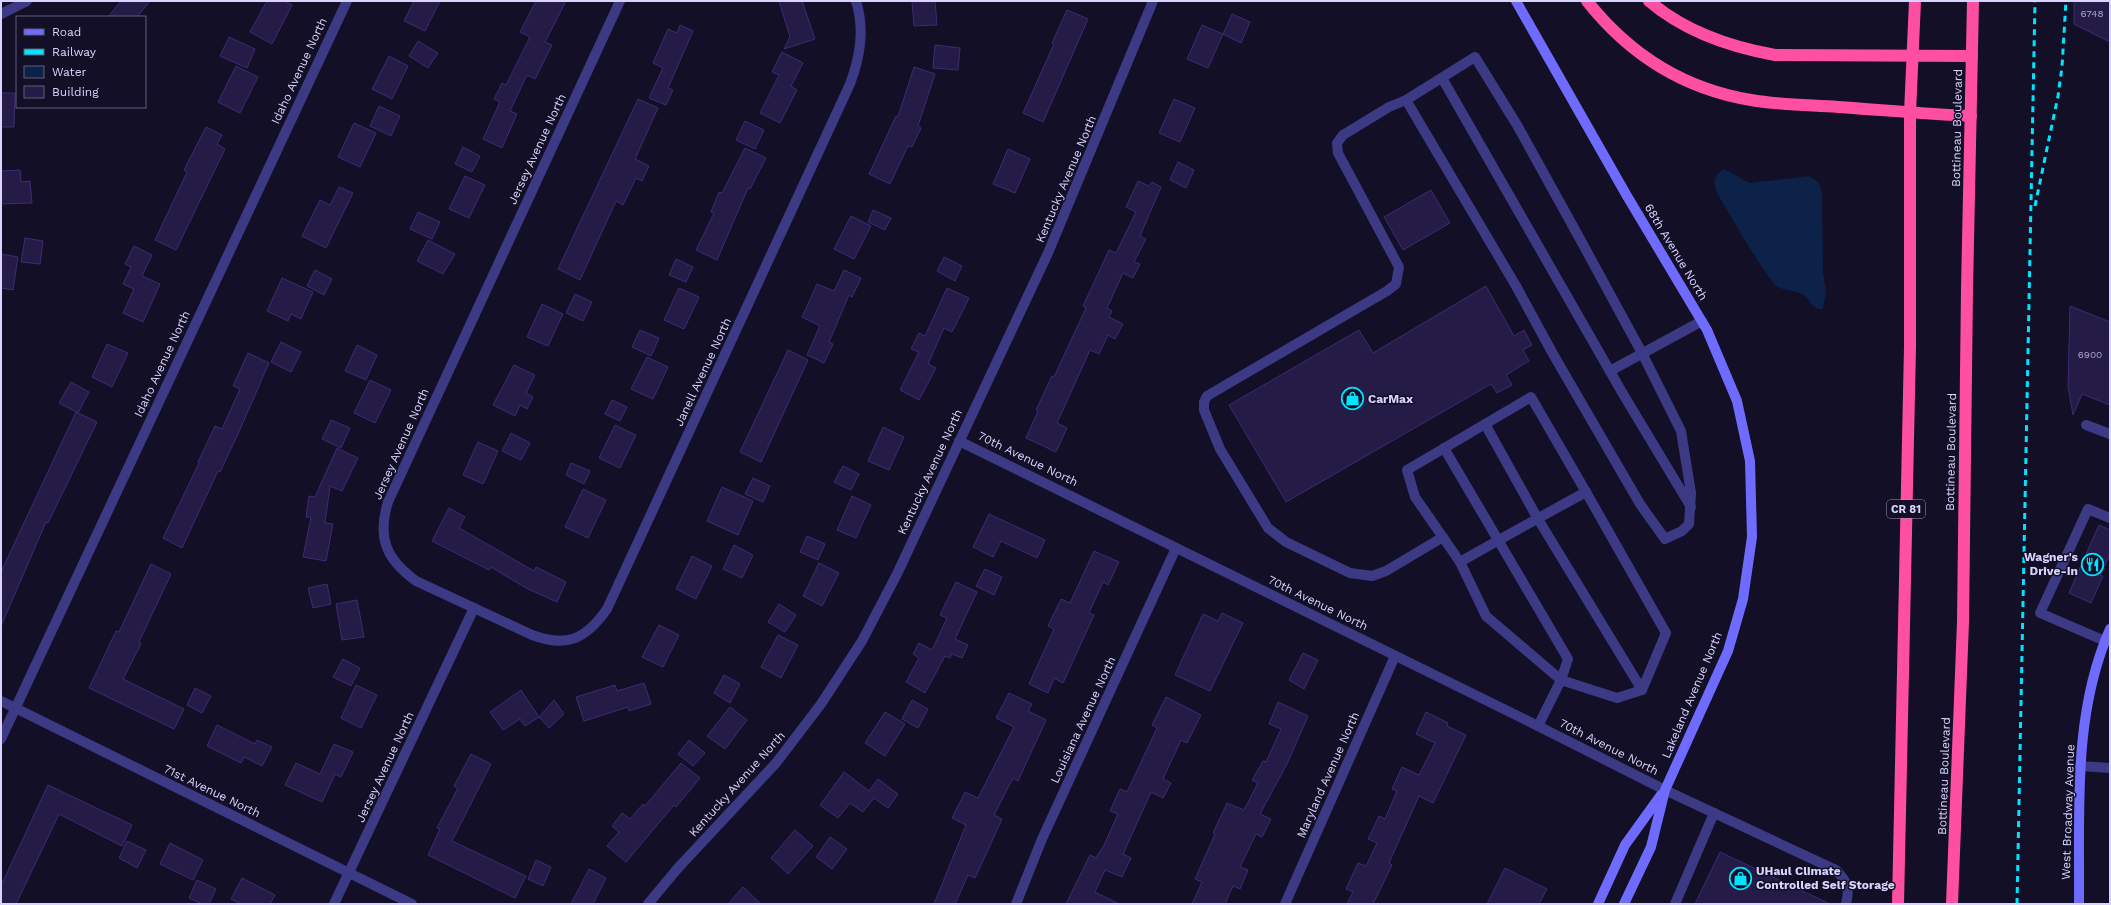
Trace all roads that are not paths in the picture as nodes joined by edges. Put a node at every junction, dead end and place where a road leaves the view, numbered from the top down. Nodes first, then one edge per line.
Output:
1 (27, 1) edge
2 (347, 1) edge
3 (620, 1) edge
4 (856, 1) edge
5 (1153, 1) edge
6 (1516, 1) edge
7 (1587, 1) edge
8 (1649, 1) edge
9 (1915, 1) edge
10 (1973, 1) edge
11 (1, 14) edge
12 (1913, 55) junction
13 (1972, 56) junction
14 (1442, 78) junction
15 (1406, 100) junction
16 (1910, 113) junction
17 (1971, 116) junction
18 (1702, 321) junction
19 (1642, 353) junction
20 (1610, 371) junction
21 (1485, 424) junction
22 (2086, 425) dead end
23 (2110, 434) edge
24 (959, 440) junction
25 (1444, 448) junction
26 (1586, 492) junction
27 (1691, 507) junction
28 (1538, 518) junction
29 (2110, 518) edge
30 (1443, 537) junction
31 (1752, 537) joint
32 (1499, 540) junction
33 (1176, 548) junction
34 (1460, 562) junction
35 (474, 608) junction
36 (2110, 629) edge
37 (2105, 641) junction
38 (1395, 656) junction
39 (1561, 680) junction
40 (1642, 690) junction
41 (1, 701) edge
42 (15, 708) junction
43 (1538, 726) junction
44 (1, 739) edge
45 (2080, 766) junction
46 (2110, 768) edge
47 (1665, 790) junction
48 (1714, 813) junction
49 (349, 873) junction
50 (334, 904) edge
51 (412, 904) edge
52 (648, 904) edge
53 (1016, 904) edge
54 (1285, 904) edge
55 (1598, 904) edge
56 (1624, 904) edge
57 (1675, 904) edge
58 (1846, 904) edge
59 (1898, 904) edge
60 (1952, 904) edge
61 (2078, 904) edge

1 - 11 street
2 - 42 street, Idaho Avenue North
3 - 35 street, Jersey Avenue North
4 - 35 street, Janell Avenue North
5 - 24 street, Kentucky Avenue North
6 - 18 street, 68th Avenue North
7 - 16 highway
8 - 12 highway
9 - 12 highway, CR 81
10 - 13 highway, Bottineau Boulevard
12 - 13 highway
12 - 16 highway, CR 81
13 - 17 highway, Bottineau Boulevard
14 - 15 street
14 - 19 street
14 - 20 street
15 - 27 street
15 - 30 street
16 - 17 highway
16 - 59 highway, CR 81
17 - 60 highway, Bottineau Boulevard
18 - 19 street
18 - 31 street, 68th Avenue North
19 - 20 street
19 - 27 street
20 - 27 street
21 - 25 street
21 - 26 street
21 - 28 street
22 - 23 street
24 - 33 street, 70th Avenue North
24 - 52 street, Kentucky Avenue North
25 - 30 street
25 - 32 street
26 - 28 street
26 - 40 street
28 - 32 street
28 - 40 street
29 - 37 street
30 - 34 street
31 - 47 street, Lakeland Avenue North
32 - 34 street
32 - 39 street
33 - 38 street, 70th Avenue North
33 - 53 street, Louisiana Avenue North
34 - 39 street
35 - 49 street, Jersey Avenue North
36 - 37 street, West Broadway Avenue
37 - 45 street, West Broadway Avenue
38 - 43 street, 70th Avenue North
38 - 54 street, Maryland Avenue North
39 - 40 street
39 - 43 street
41 - 42 street, 71st Avenue North
42 - 44 street, Idaho Avenue North
42 - 49 street, 71st Avenue North
43 - 47 street, 70th Avenue North
45 - 46 street
45 - 61 street, West Broadway Avenue
47 - 48 street, 70th Avenue North
47 - 55 street, Lakeland Avenue North
47 - 56 street, Lakeland Avenue North
48 - 57 street
48 - 58 street, 70th Avenue North
49 - 50 street, Jersey Avenue North
49 - 51 street, 71st Avenue North

